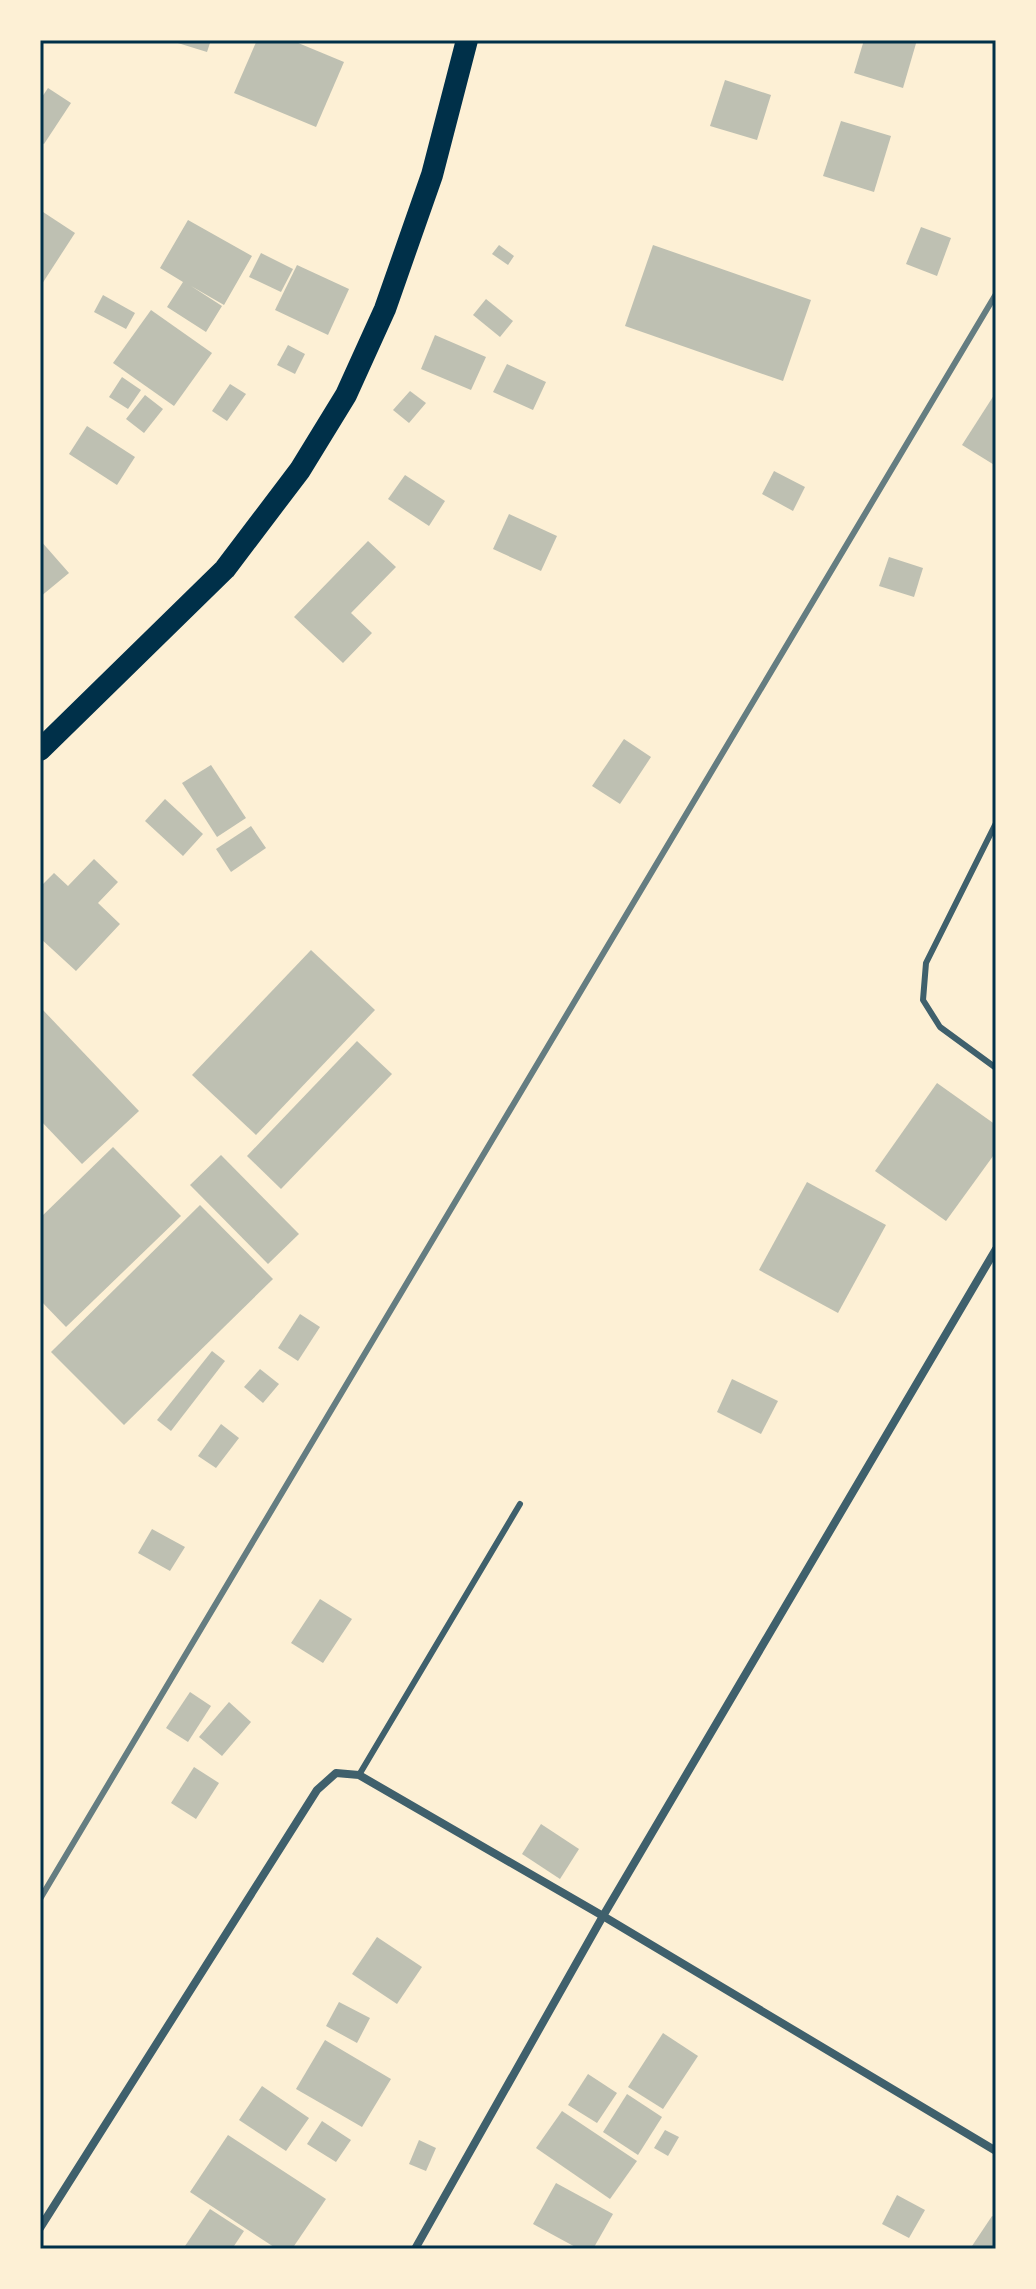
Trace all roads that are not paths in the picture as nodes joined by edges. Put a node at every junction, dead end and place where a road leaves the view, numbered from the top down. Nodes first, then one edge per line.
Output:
1 (467, 40) edge
2 (40, 750) edge
3 (996, 823) edge
4 (996, 1068) edge
5 (996, 1249) edge
6 (520, 1504) dead end
7 (359, 1775) junction
8 (603, 1916) junction
9 (996, 2151) edge
10 (40, 2228) edge
11 (415, 2249) edge

1 - 2 highway
3 - 4 lane
5 - 8 street
6 - 7 lane
7 - 8 street
7 - 10 street
8 - 9 street
8 - 11 street

